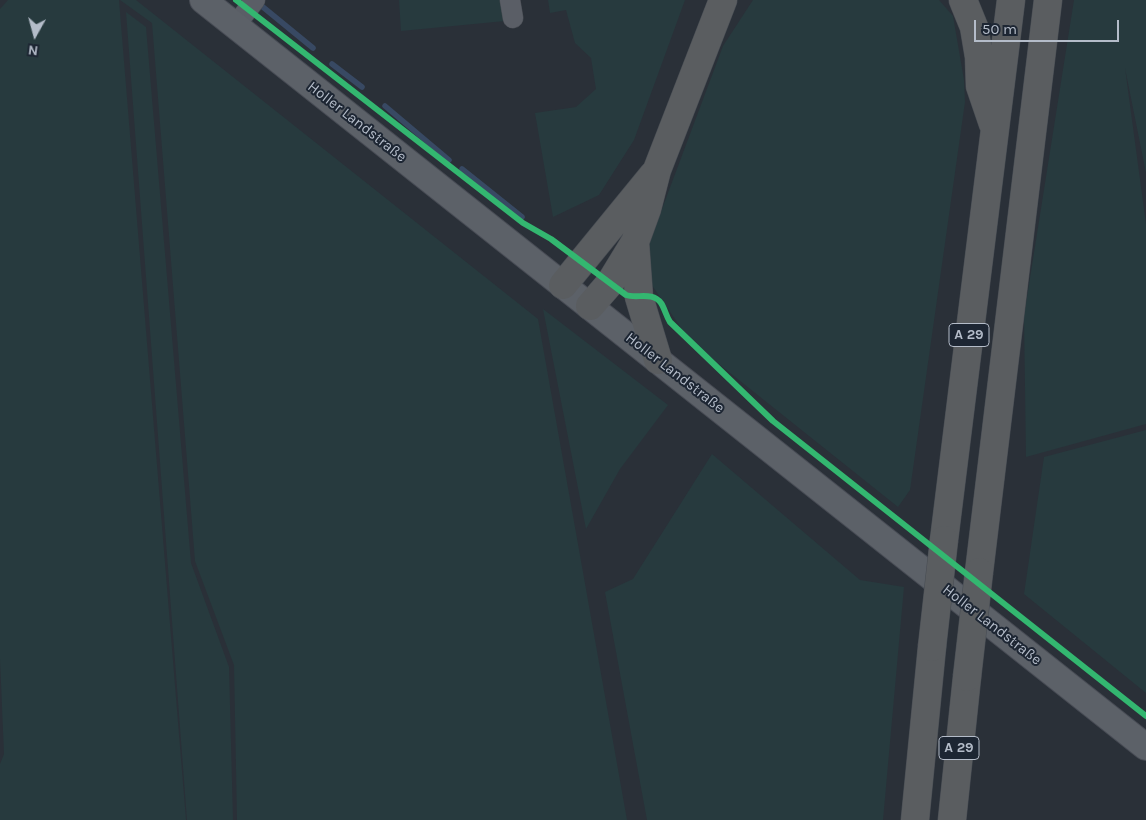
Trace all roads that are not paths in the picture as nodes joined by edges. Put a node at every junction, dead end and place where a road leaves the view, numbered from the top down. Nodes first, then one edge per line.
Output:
1 (203, 0) edge
2 (255, 0) edge
3 (963, 0) edge
4 (1011, 0) edge
5 (1048, 0) edge
6 (723, 1) edge
7 (235, 26) junction
8 (995, 129) junction
9 (657, 170) junction
10 (635, 242) junction
11 (563, 285) junction
12 (590, 306) junction
13 (658, 360) junction
14 (1146, 747) edge
15 (915, 820) edge
16 (952, 820) edge

1 - 7 main road, Holler Landstraße
2 - 7 lane
3 - 8 highway
4 - 8 highway, A 29
5 - 16 highway, A 29, bridge
6 - 9 highway
7 - 11 main road, Holler Landstraße
8 - 15 highway, A 29, bridge
9 - 10 highway
9 - 11 highway
10 - 12 highway
10 - 13 highway
11 - 12 main road, Holler Landstraße
12 - 13 main road, Holler Landstraße
13 - 14 main road, Holler Landstraße

